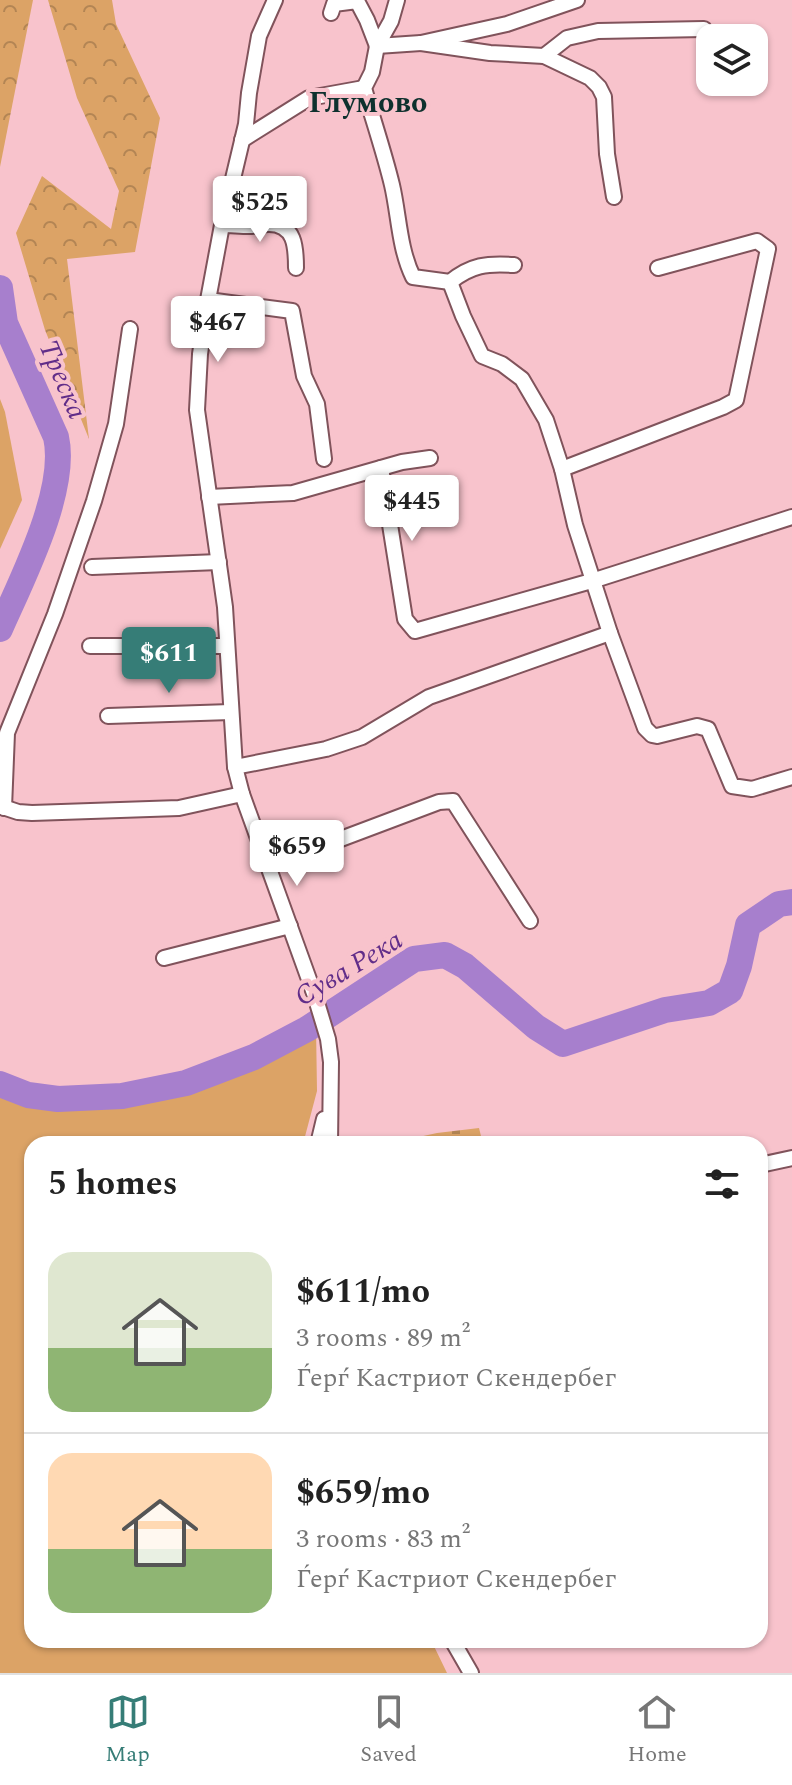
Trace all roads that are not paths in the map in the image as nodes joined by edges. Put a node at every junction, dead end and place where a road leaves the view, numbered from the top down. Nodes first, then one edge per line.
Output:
1 (275, 0) edge
2 (397, 0) edge
3 (577, 0) edge
4 (331, 13) dead end
5 (696, 29) edge
6 (421, 43) junction
7 (377, 46) junction
8 (544, 56) junction
9 (364, 88) junction
10 (242, 140) junction
11 (614, 197) dead end
12 (222, 225) junction
13 (514, 265) dead end
14 (296, 268) dead end
15 (658, 268) dead end
16 (450, 282) junction
17 (208, 300) junction
18 (130, 329) dead end
19 (430, 458) dead end
20 (324, 459) dead end
21 (381, 468) junction
22 (562, 469) junction
23 (209, 497) junction
24 (792, 517) edge
25 (219, 562) junction
26 (92, 567) dead end
27 (595, 580) junction
28 (610, 633) junction
29 (90, 646) dead end
30 (226, 646) junction
31 (231, 712) junction
32 (108, 716) dead end
33 (235, 767) junction
34 (792, 777) edge
35 (242, 794) junction
36 (2, 807) edge
37 (269, 866) junction
38 (530, 921) dead end
39 (290, 926) junction
40 (164, 958) dead end
41 (330, 1095) junction
42 (320, 1136) edge
43 (330, 1136) edge
44 (792, 1158) edge
45 (768, 1163) edge
46 (457, 1648) edge
47 (471, 1673) edge

1 - 10 street
2 - 7 street
3 - 6 street
4 - 7 street
5 - 8 street
6 - 7 street
6 - 8 street
7 - 9 street
8 - 11 street
9 - 10 street
9 - 16 street
10 - 12 street
12 - 14 street
12 - 17 street
13 - 16 street
15 - 22 street
16 - 22 street
17 - 20 street
17 - 23 street
18 - 36 street
19 - 21 street
21 - 23 street
21 - 27 street
22 - 27 street
23 - 25 street
24 - 27 street
25 - 26 street
25 - 30 street
27 - 28 street
28 - 33 street
28 - 34 street
29 - 30 street
30 - 31 street
31 - 32 street
31 - 33 street
33 - 35 street
35 - 36 street
35 - 37 street
37 - 38 street
37 - 39 street
39 - 40 street
39 - 41 street
41 - 42 street
41 - 43 street
44 - 45 street
46 - 47 street

